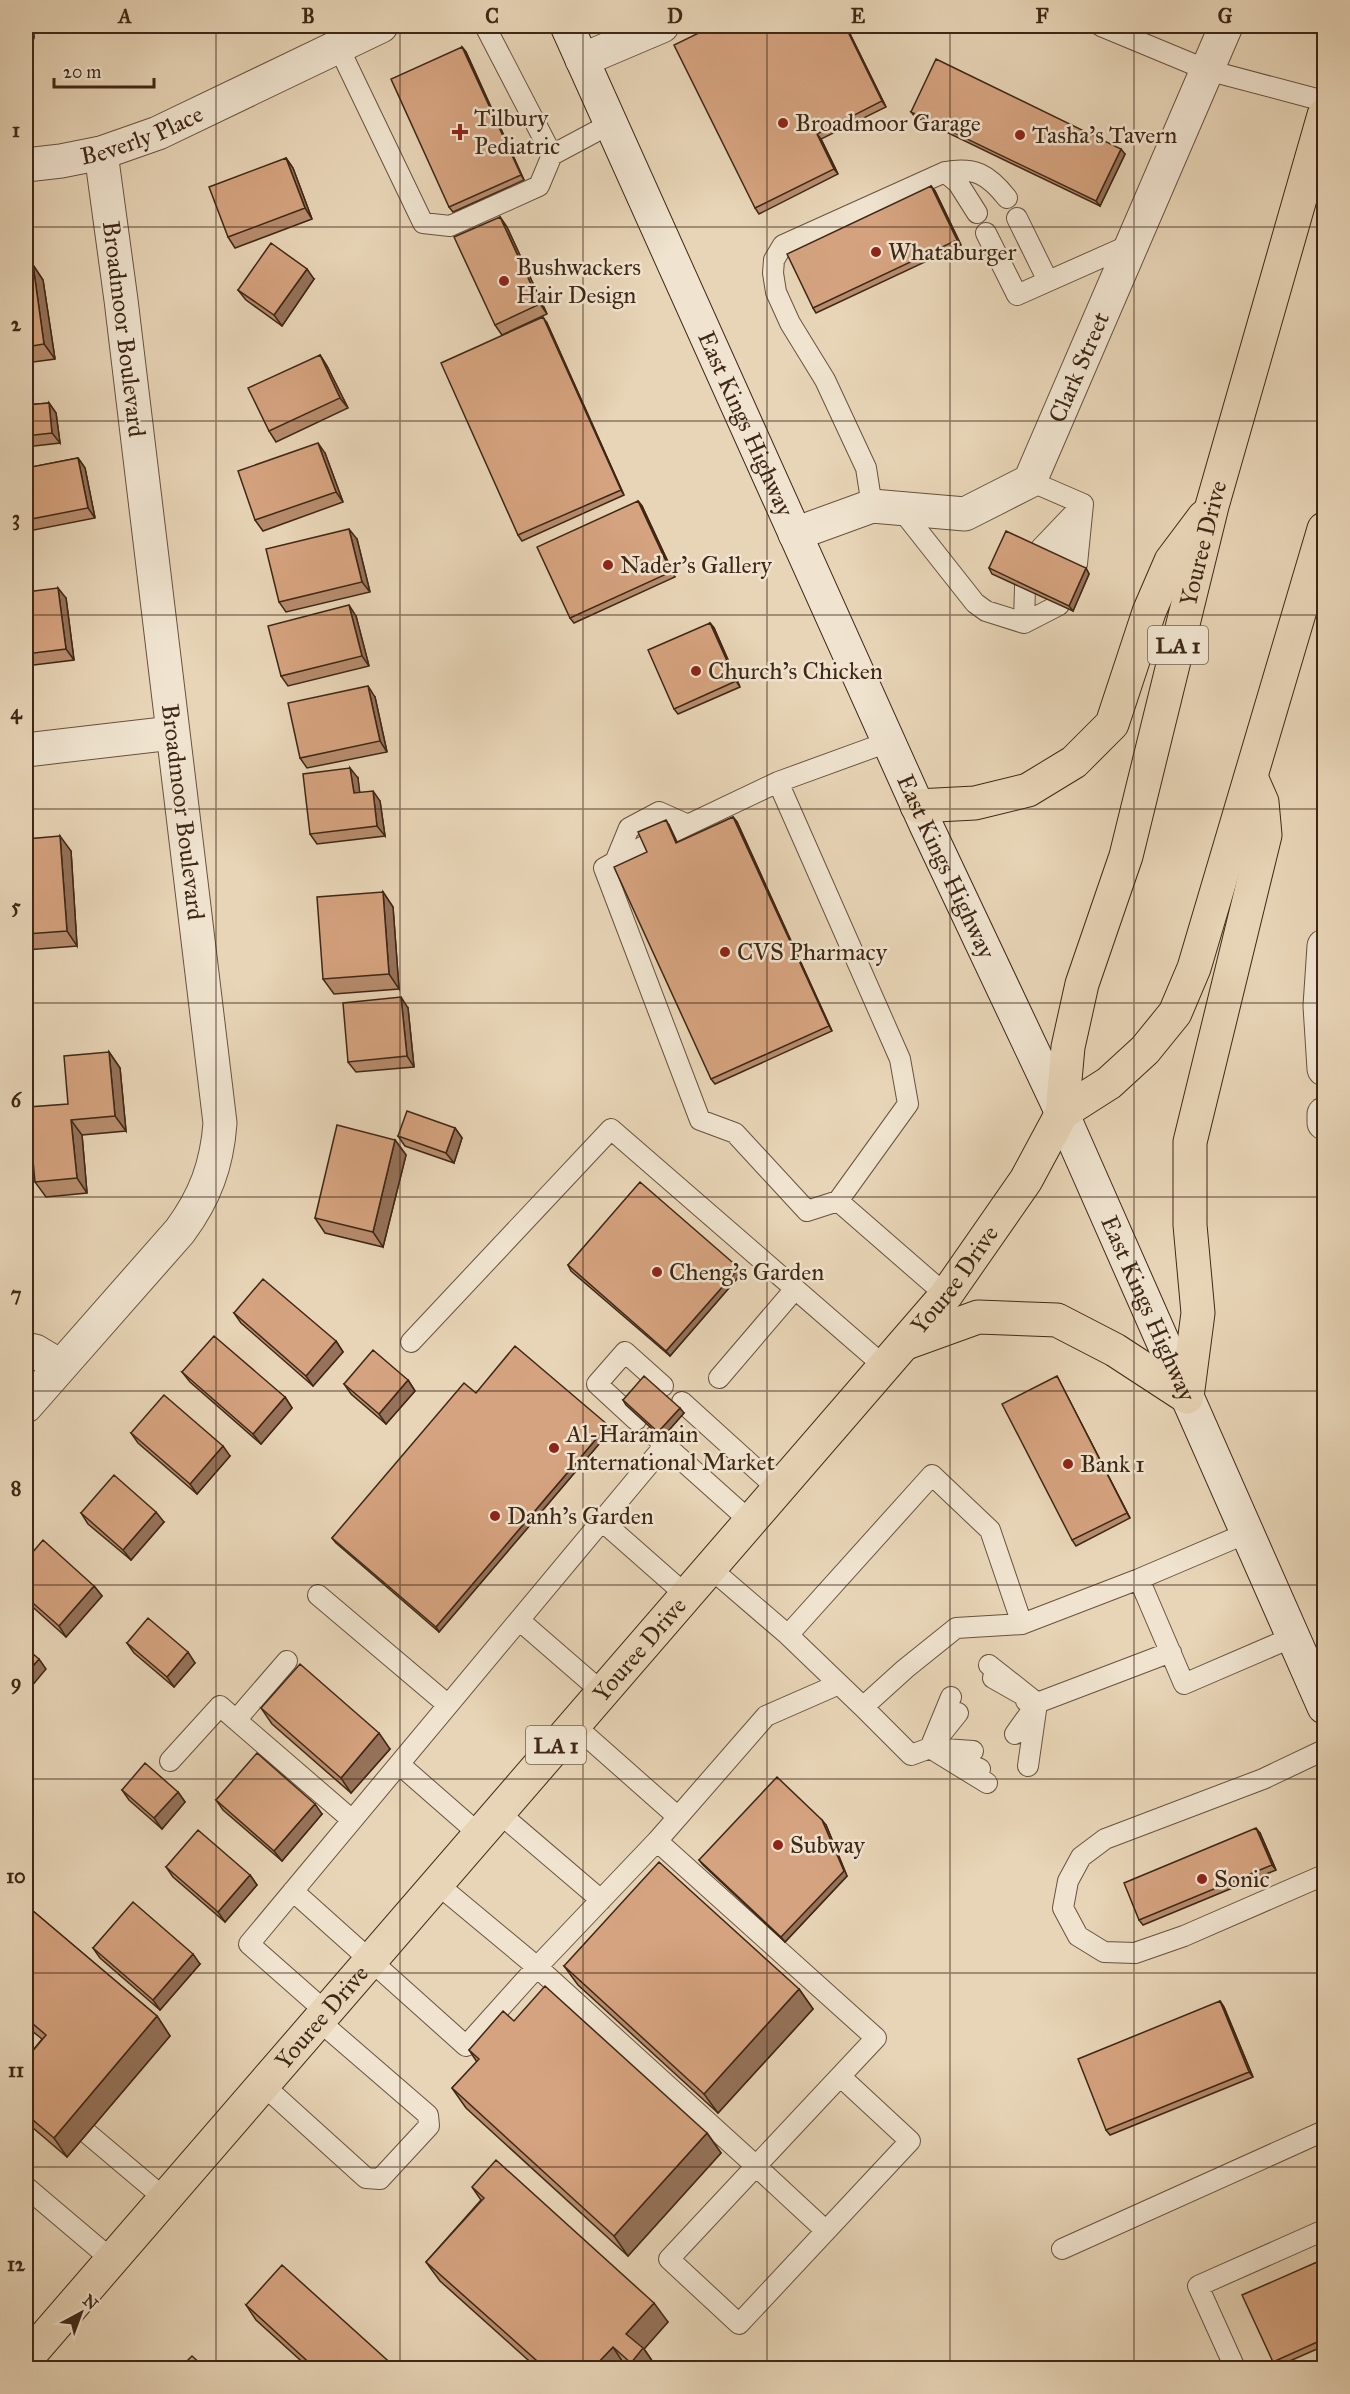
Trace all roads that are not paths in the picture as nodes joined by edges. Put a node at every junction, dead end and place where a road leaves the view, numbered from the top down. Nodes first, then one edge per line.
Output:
1 (381, 26) edge
2 (485, 26) edge
3 (567, 26) edge
4 (662, 26) edge
5 (1101, 26) edge
6 (1226, 26) edge
7 (1127, 30) edge
8 (338, 46) junction
9 (582, 60) junction
10 (1207, 70) junction
11 (1324, 101) edge
12 (1324, 115) edge
13 (610, 124) junction
14 (101, 153) junction
15 (552, 155) junction
16 (26, 165) edge
17 (945, 172) junction
18 (1007, 198) dead end
19 (976, 213) dead end
20 (1017, 218) dead end
21 (986, 233) dead end
22 (1132, 244) junction
23 (1048, 281) junction
24 (1030, 482) junction
25 (1083, 504) junction
26 (1212, 506) junction
27 (886, 507) junction
28 (1324, 529) edge
29 (795, 534) junction
30 (1041, 548) edge
31 (1069, 560) edge
32 (1025, 586) edge
33 (1052, 600) edge
34 (1024, 623) junction
35 (172, 733) junction
36 (888, 742) junction
37 (26, 750) edge
38 (1251, 777) junction
39 (778, 782) junction
40 (917, 806) junction
41 (646, 845) edge
42 (615, 862) junction
43 (1324, 946) edge
44 (1324, 1069) edge
45 (1062, 1113) junction
46 (1324, 1114) edge
47 (1324, 1123) edge
48 (838, 1201) junction
49 (795, 1289) junction
50 (946, 1295) junction
51 (411, 1342) dead end
52 (26, 1349) edge
53 (894, 1355) junction
54 (60, 1366) junction
55 (719, 1378) dead end
56 (663, 1386) dead end
57 (1187, 1396) junction
58 (682, 1402) dead end
59 (26, 1406) edge
60 (636, 1420) edge
61 (777, 1488) junction
62 (602, 1521) junction
63 (750, 1521) junction
64 (1247, 1533) junction
65 (710, 1568) junction
66 (1139, 1579) junction
67 (318, 1595) dead end
68 (686, 1595) junction
69 (519, 1620) junction
70 (1022, 1624) junction
71 (788, 1635) junction
72 (1293, 1636) junction
73 (1171, 1652) junction
74 (286, 1661) dead end
75 (839, 1684) junction
76 (602, 1692) junction
77 (1037, 1703) junction
78 (448, 1705) junction
79 (863, 1707) junction
80 (1324, 1707) edge
81 (236, 1720) junction
82 (574, 1725) junction
83 (930, 1748) junction
84 (1324, 1750) edge
85 (170, 1761) dead end
86 (399, 1764) junction
87 (678, 1817) junction
88 (352, 1820) junction
89 (488, 1823) junction
90 (657, 1841) junction
91 (1324, 1875) edge
92 (436, 1883) junction
93 (293, 1891) junction
94 (601, 1900) junction
95 (370, 1959) junction
96 (537, 1967) junction
97 (321, 2015) junction
98 (841, 2077) junction
99 (262, 2084) junction
100 (1324, 2131) edge
101 (111, 2154) junction
102 (756, 2166) junction
103 (26, 2187) edge
104 (164, 2198) junction
105 (1324, 2230) edge
106 (826, 2231) junction
107 (1062, 2249) dead end
108 (111, 2259) junction
109 (31, 2342) edge
110 (1235, 2368) edge

1 - 8 street, Beverly Place
2 - 15 lane
3 - 9 street, East Kings Highway
4 - 9 street
5 - 7 lane
6 - 10 street, Clark Street
7 - 10 lane
8 - 14 street, Beverly Place
8 - 15 lane
9 - 13 street, East Kings Highway
10 - 11 lane
10 - 22 street, Clark Street
12 - 26 main road, Youree Drive / LA 1
13 - 15 lane
13 - 29 street, East Kings Highway
14 - 16 street, Beverly Place
14 - 35 street, Broadmoor Boulevard
17 - 18 lane
17 - 19 lane
17 - 27 lane
20 - 23 lane
21 - 23 lane
22 - 23 lane
22 - 24 street, Clark Street
24 - 25 lane
24 - 27 street
25 - 30 lane
25 - 31 lane
26 - 40 main road
26 - 45 main road, Youree Drive / LA 1
27 - 29 street
27 - 34 lane
28 - 38 main road, Youree Drive / LA 1
29 - 36 street, East Kings Highway
32 - 34 lane
33 - 34 lane
35 - 37 street
35 - 54 street, Broadmoor Boulevard
36 - 39 lane
36 - 40 street, East Kings Highway
38 - 45 main road, Youree Drive / LA 1
38 - 57 main road
39 - 42 lane
39 - 48 lane
40 - 45 street, East Kings Highway
41 - 42 lane
42 - 48 lane
43 - 44 street
45 - 50 main road, Youree Drive / LA 1
45 - 57 street, East Kings Highway
46 - 47 street
48 - 50 lane
49 - 51 lane
49 - 53 lane
49 - 55 lane
50 - 53 main road, Youree Drive / LA 1
52 - 54 street
53 - 57 main road
53 - 61 main road, Youree Drive / LA 1
54 - 59 street, Broadmoor Boulevard
56 - 60 lane
57 - 64 street, East Kings Highway
58 - 61 lane
61 - 63 main road, Youree Drive / LA 1
62 - 63 lane
62 - 68 lane
62 - 69 lane
63 - 65 main road, Youree Drive / LA 1
64 - 66 lane
64 - 72 street, East Kings Highway
65 - 68 main road, Youree Drive / LA 1
65 - 71 lane
66 - 70 lane
66 - 73 lane
67 - 78 lane
68 - 76 main road, Youree Drive / LA 1
69 - 76 lane
69 - 78 lane
70 - 71 lane
70 - 79 lane
71 - 75 lane
72 - 73 lane
72 - 80 street, East Kings Highway
73 - 77 lane
74 - 81 lane
75 - 79 lane
75 - 87 lane
76 - 82 main road, Youree Drive / LA 1
77 - 77 lane
77 - 77 lane
78 - 86 lane
79 - 83 lane
81 - 85 lane
81 - 88 lane
82 - 87 lane
82 - 89 main road, Youree Drive / LA 1
83 - 83 lane
83 - 83 lane
84 - 91 lane
86 - 88 lane
86 - 89 lane
87 - 90 lane
88 - 93 lane
89 - 92 main road, Youree Drive / LA 1
89 - 94 lane
90 - 94 lane
90 - 98 lane
92 - 95 main road, Youree Drive / LA 1
92 - 96 lane
93 - 95 lane
93 - 97 lane
94 - 96 lane
95 - 96 lane
95 - 97 main road, Youree Drive / LA 1
96 - 102 lane
97 - 99 main road, Youree Drive / LA 1
97 - 99 lane
98 - 102 lane
98 - 106 lane
99 - 104 main road, Youree Drive / LA 1
100 - 107 lane
101 - 101 lane
101 - 104 lane
102 - 106 lane
102 - 106 lane
103 - 108 lane
104 - 108 main road, Youree Drive / LA 1
105 - 110 lane
108 - 109 main road, Youree Drive / LA 1

